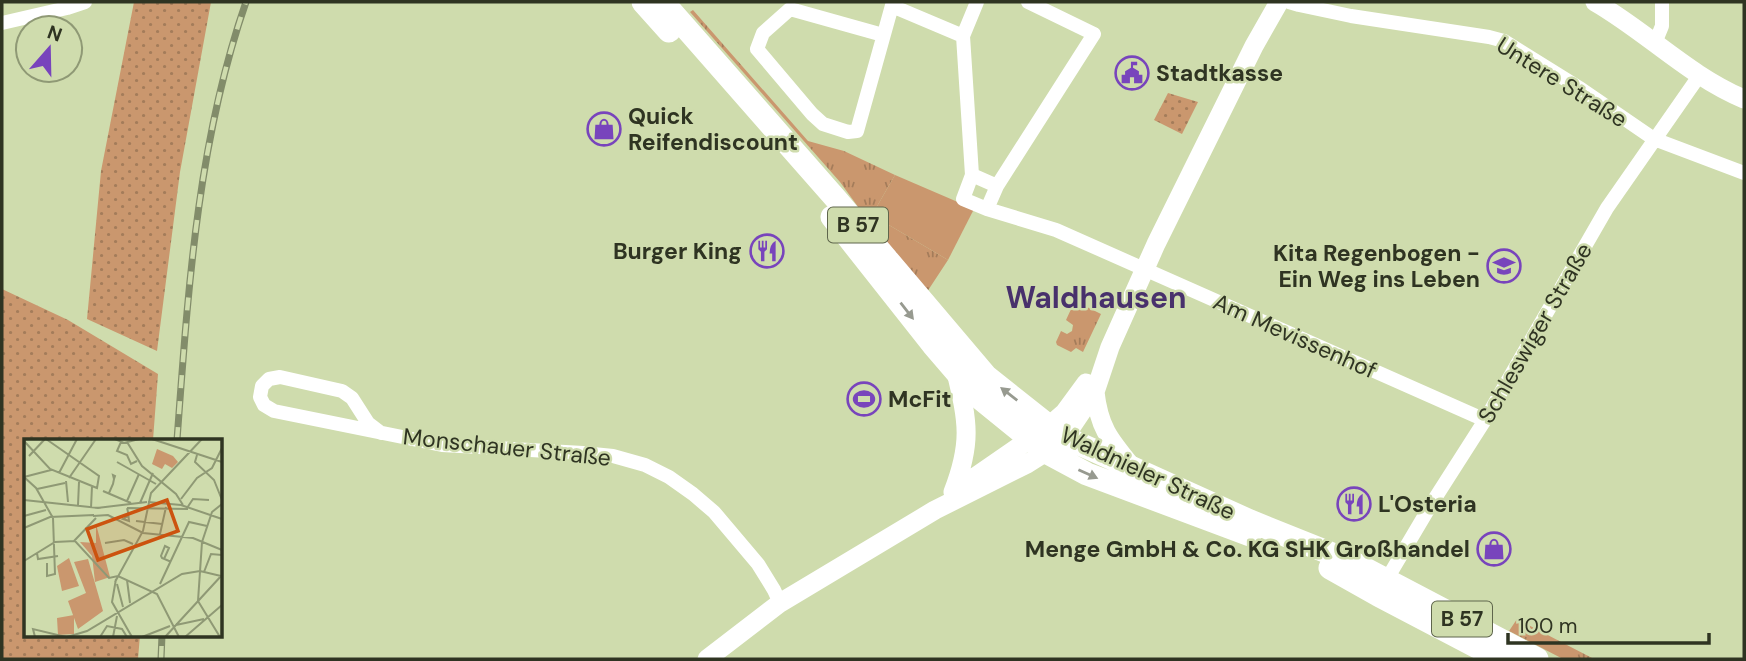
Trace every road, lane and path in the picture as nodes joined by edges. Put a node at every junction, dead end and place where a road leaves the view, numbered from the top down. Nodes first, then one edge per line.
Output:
1 (85, 2) edge
2 (643, 2) edge
3 (663, 2) edge
4 (823, 2) edge
5 (977, 2) edge
6 (1028, 2) edge
7 (1279, 2) edge
8 (1289, 2) edge
9 (1595, 2) edge
10 (1662, 2) edge
11 (893, 4) edge
12 (792, 6) edge
13 (819, 17) junction
14 (2, 23) edge
15 (883, 35) junction
16 (963, 36) junction
17 (1655, 43) junction
18 (1699, 76) junction
19 (1744, 99) edge
20 (1654, 139) junction
21 (1744, 173) edge
22 (972, 175) junction
23 (997, 186) junction
24 (987, 209) junction
25 (1145, 269) junction
26 (1110, 347) junction
27 (956, 372) junction
28 (1095, 392) junction
29 (1485, 420) junction
30 (1057, 431) junction
31 (381, 433) junction
32 (1038, 445) junction
33 (1132, 468) junction
34 (953, 492) junction
35 (936, 510) junction
36 (1382, 587) junction
37 (780, 603) junction
38 (707, 659) edge
39 (1500, 659) edge
40 (1537, 659) edge

1 - 14 street
2 -> 27 main road, Waldnieler Straße / B 57
30 -> 3 main road, Waldnieler Straße / B 57
4 - 13 street
5 - 16 street
6 - 23 street
7 - 25 main road
8 - 20 street, Untere Straße
9 - 17 main road
10 - 17 street
11 - 15 street
11 - 16 street
12 - 13 street
12 - 15 street
13 - 15 street
16 - 22 street, Am Mevissenhof
17 - 18 main road
18 - 19 main road
18 - 20 street, Schleswiger Straße
20 - 21 street, Untere Straße
20 - 29 street, Schleswiger Straße
22 - 23 street
22 - 24 street, Am Mevissenhof
23 - 24 street
24 - 25 street, Am Mevissenhof
25 - 26 main road
25 - 29 street, Am Mevissenhof
26 - 28 main road
26 - 30 main road
27 - 32 main road, Waldnieler Straße / B 57
27 - 34 main road
28 - 30 main road
28 - 33 main road
29 - 36 street, Schleswiger Straße
30 - 32 main road
30 - 33 main road, Waldnieler Straße / B 57
31 - 31 street, Monschauer Straße
31 - 37 street, Monschauer Straße
32 - 34 main road
32 - 35 main road
32 -> 36 main road, Waldnieler Straße / B 57
33 - 36 main road, Waldnieler Straße / B 57
34 - 35 main road
35 - 37 main road
36 - 39 main road, Waldnieler Straße / B 57
36 - 40 main road, Waldnieler Straße / B 57
37 - 38 main road

